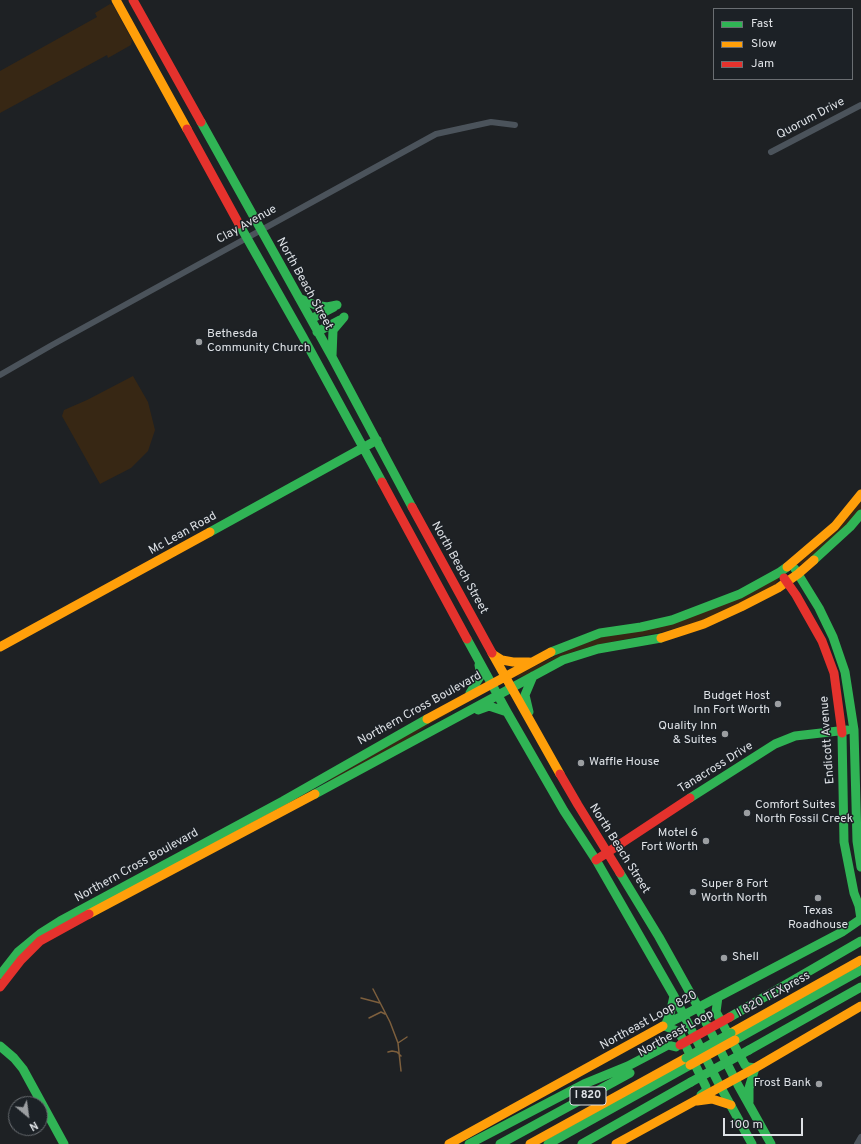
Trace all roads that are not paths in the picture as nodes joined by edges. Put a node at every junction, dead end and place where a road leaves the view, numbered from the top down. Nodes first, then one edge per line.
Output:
1 (116, 0) edge
2 (133, 0) edge
3 (861, 105) edge
4 (515, 125) dead end
5 (771, 152) dead end
6 (261, 230) junction
7 (247, 238) junction
8 (298, 297) junction
9 (311, 319) junction
10 (317, 332) junction
11 (332, 357) junction
12 (0, 375) edge
13 (377, 440) junction
14 (362, 448) junction
15 (861, 494) edge
16 (861, 514) edge
17 (791, 563) junction
18 (780, 572) junction
19 (798, 574) junction
20 (787, 582) junction
21 (0, 648) edge
22 (493, 654) junction
23 (479, 660) junction
24 (534, 661) junction
25 (505, 676) junction
26 (533, 676) junction
27 (491, 683) junction
28 (512, 687) junction
29 (497, 695) junction
30 (468, 696) junction
31 (467, 711) junction
32 (507, 712) junction
33 (535, 728) junction
34 (857, 729) edge
35 (842, 731) junction
36 (274, 810) junction
37 (856, 841) junction
38 (844, 842) junction
39 (608, 852) junction
40 (596, 860) junction
41 (861, 867) edge
42 (861, 919) edge
43 (861, 941) edge
44 (861, 955) edge
45 (861, 960) edge
46 (847, 968) junction
47 (861, 970) edge
48 (0, 974) edge
49 (0, 987) edge
50 (861, 987) edge
51 (674, 996) junction
52 (718, 997) junction
53 (861, 1006) edge
54 (698, 1007) junction
55 (684, 1016) junction
56 (666, 1026) junction
57 (733, 1036) junction
58 (0, 1046) edge
59 (678, 1046) junction
60 (688, 1062) junction
61 (755, 1068) junction
62 (734, 1078) junction
63 (720, 1086) junction
64 (690, 1103) junction
65 (749, 1104) junction
66 (731, 1105) junction
67 (642, 1110) junction
68 (861, 1137) edge
69 (64, 1144) edge
70 (449, 1144) edge
71 (469, 1144) edge
72 (500, 1144) edge
73 (530, 1144) edge
74 (549, 1144) edge
75 (582, 1144) edge
76 (595, 1144) edge
77 (616, 1144) edge
78 (752, 1144) edge
79 (770, 1144) edge
80 (856, 1144) edge

1 - 7 main road
2 - 6 main road, North Beach Street
3 - 5 street, Quorum Drive
4 - 6 street, Clay Avenue
6 - 7 street, Clay Avenue
6 - 8 main road, North Beach Street
7 - 12 street, Clay Avenue
7 - 14 main road
8 - 9 main road, North Beach Street
8 - 9 main road
9 - 10 main road, North Beach Street
10 - 11 main road, North Beach Street
10 - 11 main road
11 - 13 main road, North Beach Street
13 - 14 main road, Mc Lean Road
13 - 22 main road, North Beach Street
14 - 21 main road, Mc Lean Road
14 - 23 main road
15 - 17 main road, Northern Cross Boulevard
16 - 19 main road, Northern Cross Boulevard
17 - 18 main road, Northern Cross Boulevard
17 - 19 main road, Endicott Avenue
18 - 20 main road, Endicott Avenue
18 - 24 main road, Northern Cross Boulevard
19 - 20 main road, Northern Cross Boulevard
19 - 34 main road, Endicott Avenue
20 - 26 main road, Northern Cross Boulevard
20 - 35 main road, Endicott Avenue
22 - 24 main road
22 - 25 main road, North Beach Street
23 - 27 main road
23 - 30 main road
24 - 25 main road, Northern Cross Boulevard
25 - 27 main road, Northern Cross Boulevard
25 - 28 main road, North Beach Street
26 - 28 main road, Northern Cross Boulevard
26 - 33 main road
27 - 29 main road
27 - 30 main road, Northern Cross Boulevard
28 - 29 main road, Northern Cross Boulevard
28 - 33 main road, North Beach Street
29 - 31 main road, Northern Cross Boulevard
29 - 32 main road
30 - 36 main road, Northern Cross Boulevard
31 - 32 main road
31 - 36 main road, Northern Cross Boulevard
32 - 40 main road
33 - 39 main road, North Beach Street
34 - 35 main road, Tanacross Drive
34 - 37 main road, Endicott Avenue
35 - 38 main road, Endicott Avenue
35 - 39 main road, Tanacross Drive
36 - 48 main road, Northern Cross Boulevard
36 - 49 main road, Northern Cross Boulevard
37 - 38 main road
37 - 41 main road, Endicott Avenue
38 - 42 main road, Endicott Avenue
39 - 40 main road, Tanacross Drive
39 - 54 main road, North Beach Street
40 - 51 main road
42 - 52 main road, Northeast Loop 820
43 - 59 main road, Northeast Loop / I 820, bridge
44 - 46 main road
45 - 46 main road, I 820 TEXpress
46 - 57 main road, I 820 TEXpress
47 - 57 main road, I 820 TEXpress
50 - 67 main road, bridge
51 - 55 main road
51 - 56 main road
52 - 54 main road, Northeast Loop 820
52 - 61 main road
53 - 61 main road
54 - 55 main road, Northeast Loop 820
54 - 62 main road, North Beach Street
55 - 56 main road, Northeast Loop 820
55 - 63 main road
56 - 64 main road
56 - 70 main road, Northeast Loop 820
57 - 60 main road, I 820 TEXpress, bridge
58 - 69 main road
59 - 71 main road
59 - 72 main road, Northeast Loop / I 820
60 - 73 main road, I 820 TEXpress
60 - 74 main road, I 820 TEXpress
61 - 62 main road
61 - 65 main road
62 - 63 main road
62 - 65 main road, North Beach Street
63 - 64 main road
63 - 66 main road
64 - 66 main road
64 - 77 main road
65 - 79 main road, North Beach Street
66 - 78 main road
67 - 75 main road
67 - 76 main road
68 - 80 street

